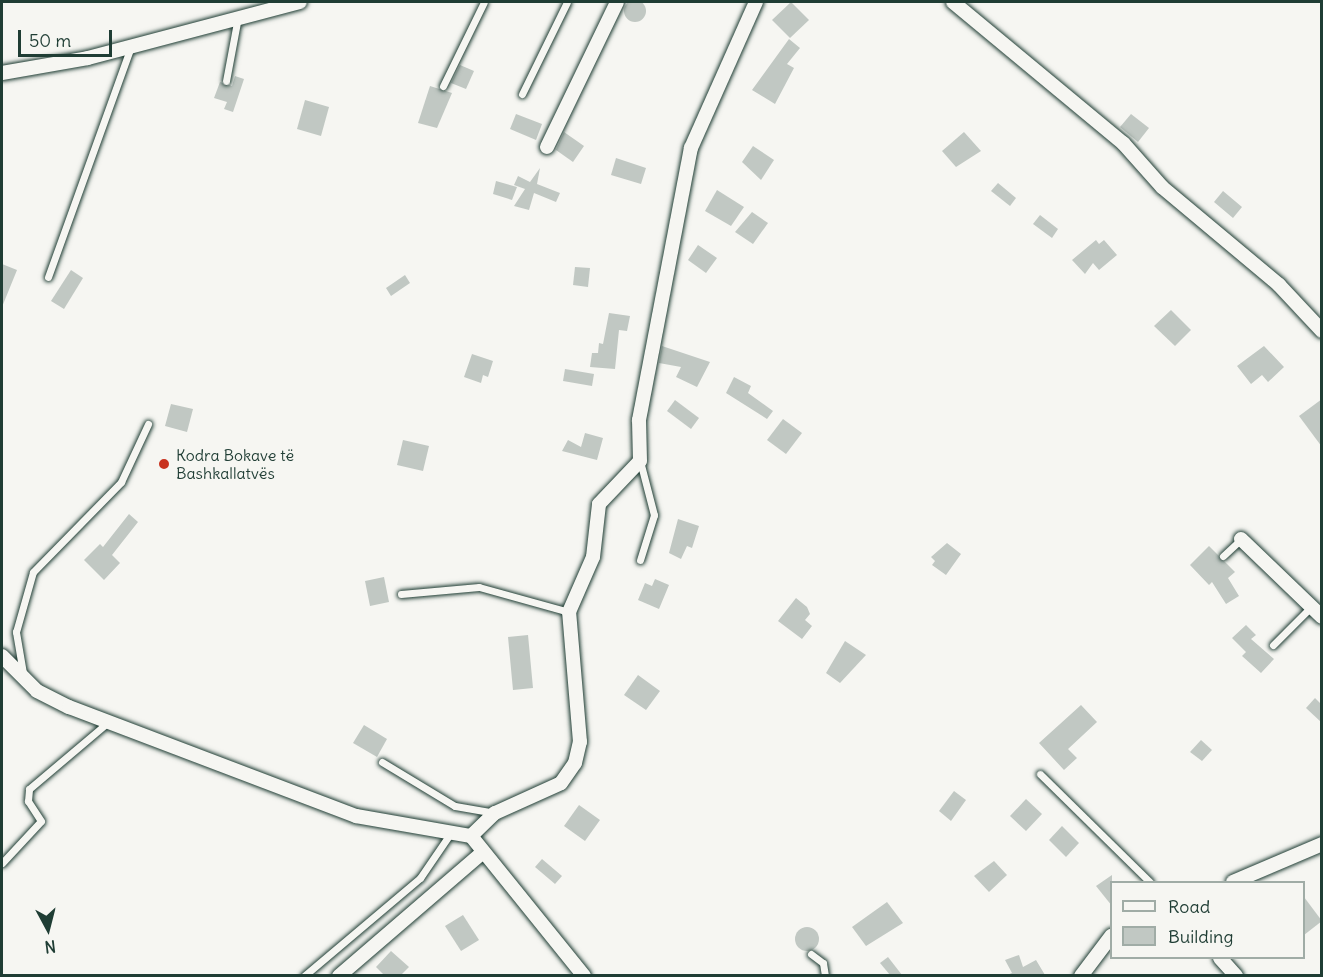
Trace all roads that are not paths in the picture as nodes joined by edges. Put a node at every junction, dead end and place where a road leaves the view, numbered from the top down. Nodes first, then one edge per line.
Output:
1 (300, 2) edge
2 (484, 2) edge
3 (567, 2) edge
4 (617, 2) edge
5 (756, 2) edge
6 (953, 2) edge
7 (238, 17) junction
8 (131, 46) junction
9 (2, 73) edge
10 (226, 81) dead end
11 (443, 86) dead end
12 (522, 94) dead end
13 (547, 147) dead end
14 (48, 277) dead end
15 (1322, 331) edge
16 (148, 424) dead end
17 (640, 461) junction
18 (1241, 539) joint
19 (1223, 556) dead end
20 (640, 560) dead end
21 (401, 594) dead end
22 (569, 612) junction
23 (1316, 612) edge
24 (1273, 645) dead end
25 (2, 656) edge
26 (24, 679) junction
27 (109, 721) junction
28 (382, 762) dead end
29 (1040, 774) dead end
30 (495, 813) junction
31 (450, 834) junction
32 (471, 837) junction
33 (1322, 844) edge
34 (482, 854) junction
35 (2, 863) edge
36 (1149, 881) edge
37 (1235, 881) edge
38 (1110, 938) edge
39 (811, 954) dead end
40 (1222, 959) edge
41 (304, 975) edge
42 (339, 975) edge
43 (584, 975) edge
44 (825, 975) edge
45 (1081, 975) edge
46 (1236, 975) edge

1 - 7 street
2 - 11 lane
3 - 12 lane
4 - 13 street
5 - 17 street
6 - 15 street
7 - 8 street
7 - 10 lane
8 - 9 street
8 - 14 lane
16 - 26 lane
17 - 20 lane
17 - 22 street
18 - 19 lane
18 - 23 street
21 - 22 lane
22 - 30 street
23 - 24 lane
25 - 26 street
26 - 27 street
27 - 31 street
27 - 35 lane
28 - 30 lane
29 - 36 lane
30 - 32 street
31 - 32 street
31 - 41 lane
32 - 34 street
33 - 37 street
34 - 42 street
34 - 43 street
38 - 45 street
39 - 44 lane
40 - 46 street

